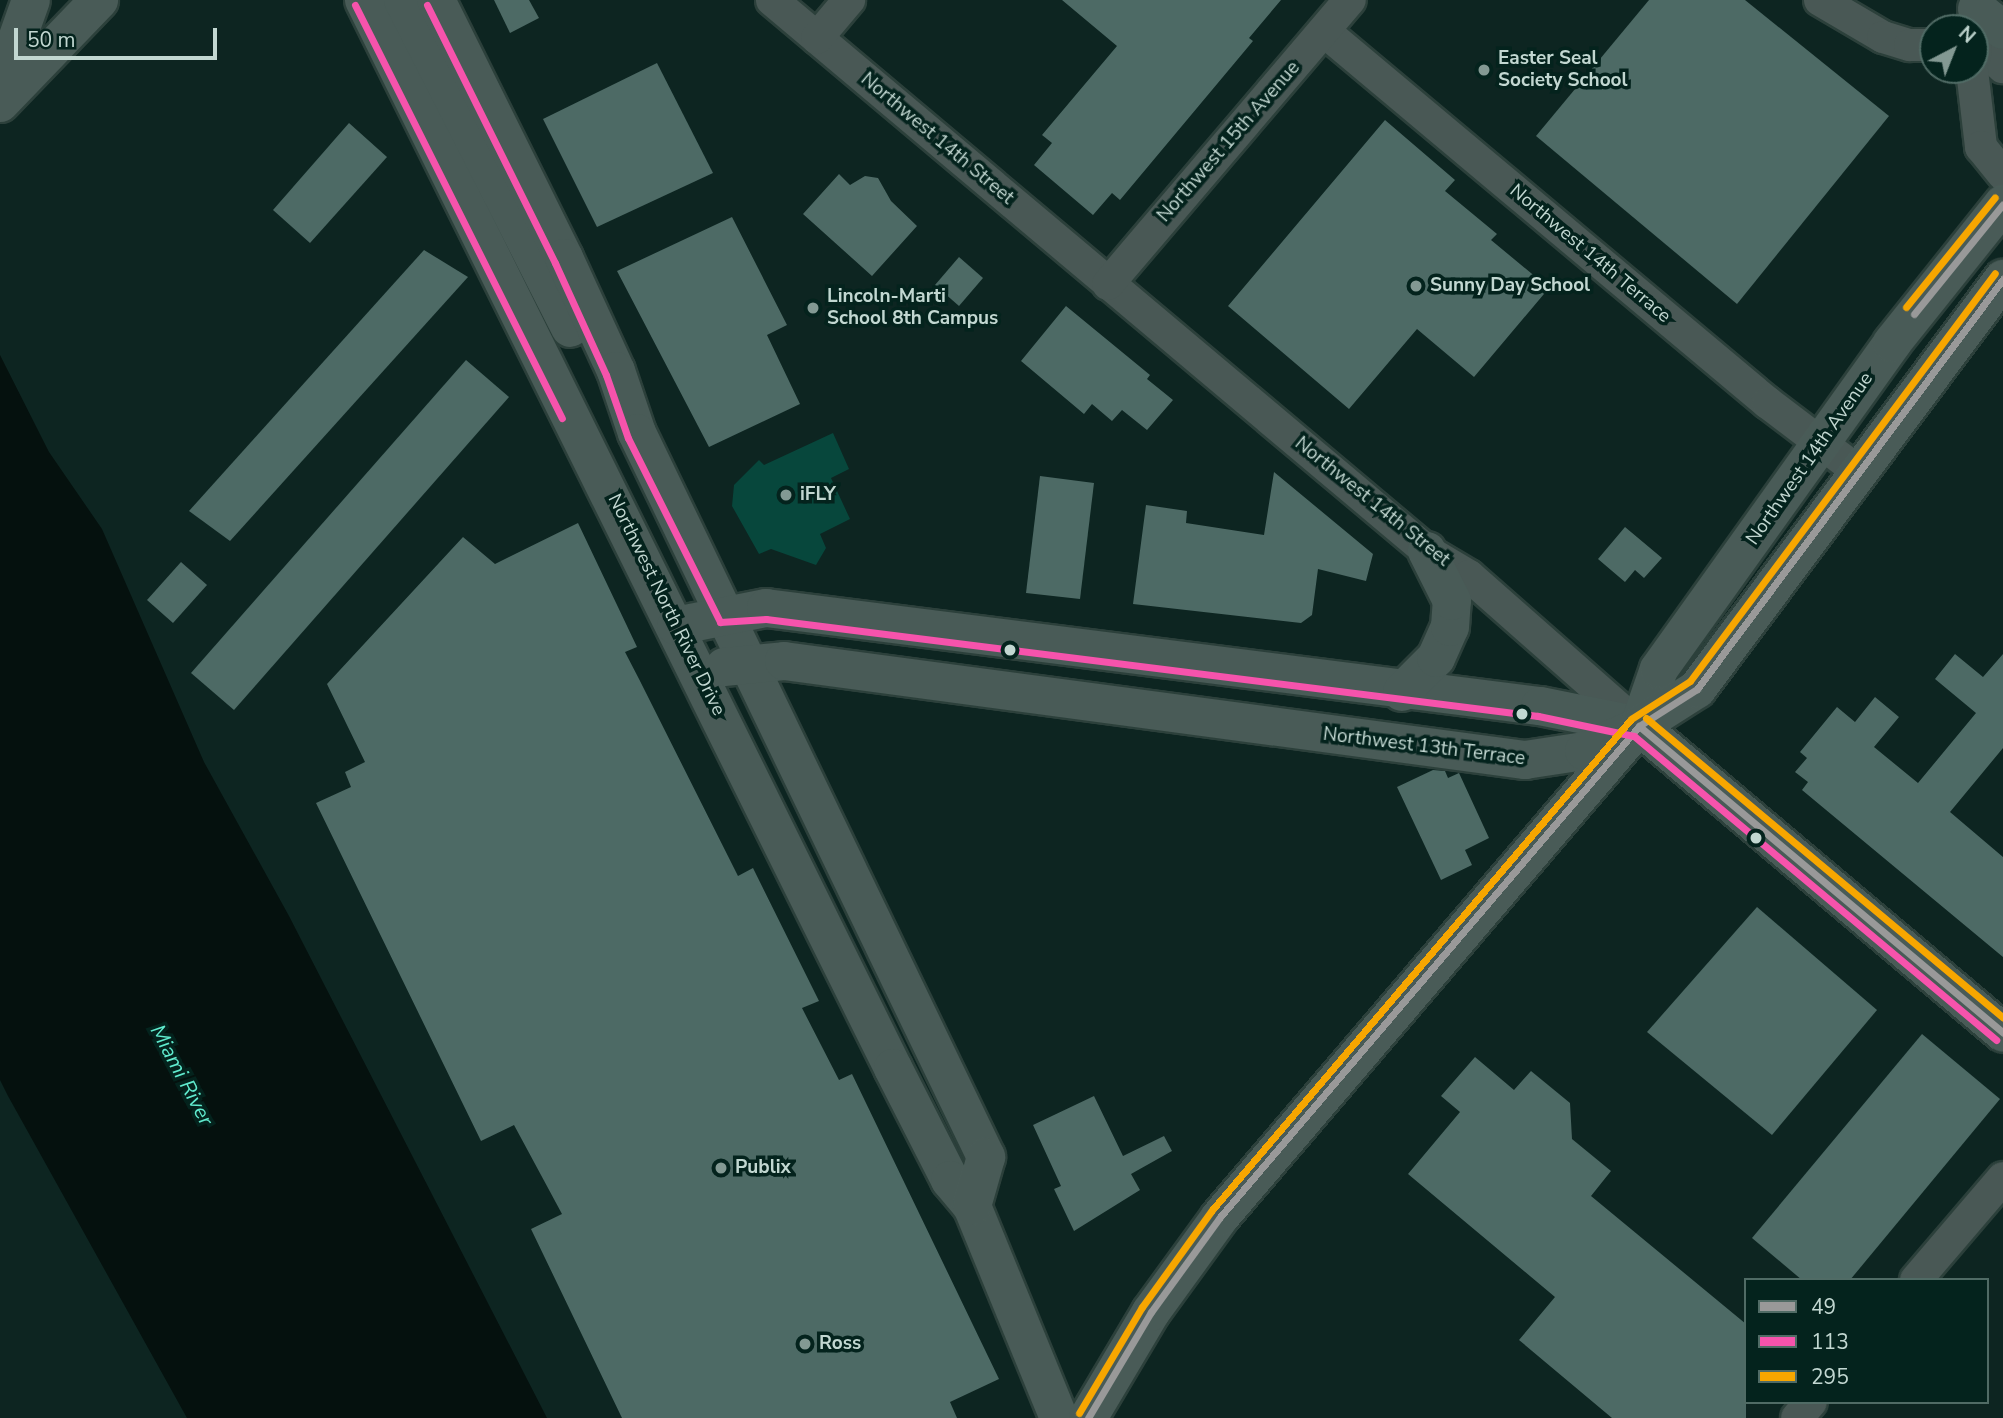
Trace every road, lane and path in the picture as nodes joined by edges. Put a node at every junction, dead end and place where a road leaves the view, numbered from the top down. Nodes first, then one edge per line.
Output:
1 (32, 0) edge
2 (99, 0) edge
3 (364, 0) edge
4 (403, 0) edge
5 (436, 0) edge
6 (772, 0) edge
7 (849, 0) edge
8 (1350, 0) edge
9 (1820, 0) edge
10 (1324, 31) junction
11 (817, 38) junction
12 (1919, 45) edge
13 (1989, 49) edge
14 (2003, 67) edge
15 (1980, 84) edge
16 (0, 87) edge
17 (0, 103) edge
18 (2003, 174) edge
19 (2003, 204) edge
20 (2003, 279) edge
21 (1108, 284) junction
22 (637, 433) junction
23 (1822, 443) junction
24 (1859, 472) junction
25 (1427, 551) junction
26 (726, 614) junction
27 (676, 626) junction
28 (748, 665) junction
29 (697, 669) junction
30 (1402, 692) junction
31 (1639, 726) junction
32 (2003, 1032) edge
33 (2003, 1178) edge
34 (972, 1206) junction
35 (1918, 1278) edge
36 (1809, 1404) edge
37 (1059, 1418) edge
38 (1088, 1418) edge
39 (1797, 1418) edge

1 - 16 main road
2 - 17 main road
3 - 27 main road, Northwest North River Drive
4 - 22 main road
5 - 22 main road
6 - 11 street, Northwest 14th Street
7 - 11 street
8 - 10 street, Northwest 15th Avenue
9 - 12 street
10 - 21 street, Northwest 15th Avenue
10 - 23 street, Northwest 14th Terrace
11 - 21 street, Northwest 14th Street
13 - 14 street
15 - 18 street
19 - 23 main road, Northwest 14th Avenue
20 - 24 main road, Northwest 14th Avenue
21 - 25 street, Northwest 14th Street
22 - 26 main road
23 - 24 street, Northwest 14th Terrace
23 - 31 main road, Northwest 14th Avenue
24 - 31 main road, Northwest 14th Avenue
25 - 30 main road
25 - 31 street, Northwest 14th Street
26 - 27 main road
26 - 28 main road
26 - 30 main road
27 - 29 main road, Northwest North River Drive
28 - 29 main road, Northwest 13th Terrace
28 - 31 main road, Northwest 13th Terrace
28 - 34 main road
29 - 34 main road, Northwest North River Drive
30 - 31 main road
31 - 32 main road, Northwest 14th Street
31 - 38 main road, Northwest 14th Avenue
33 - 35 street
34 - 37 main road, Northwest North River Drive
36 - 39 street

